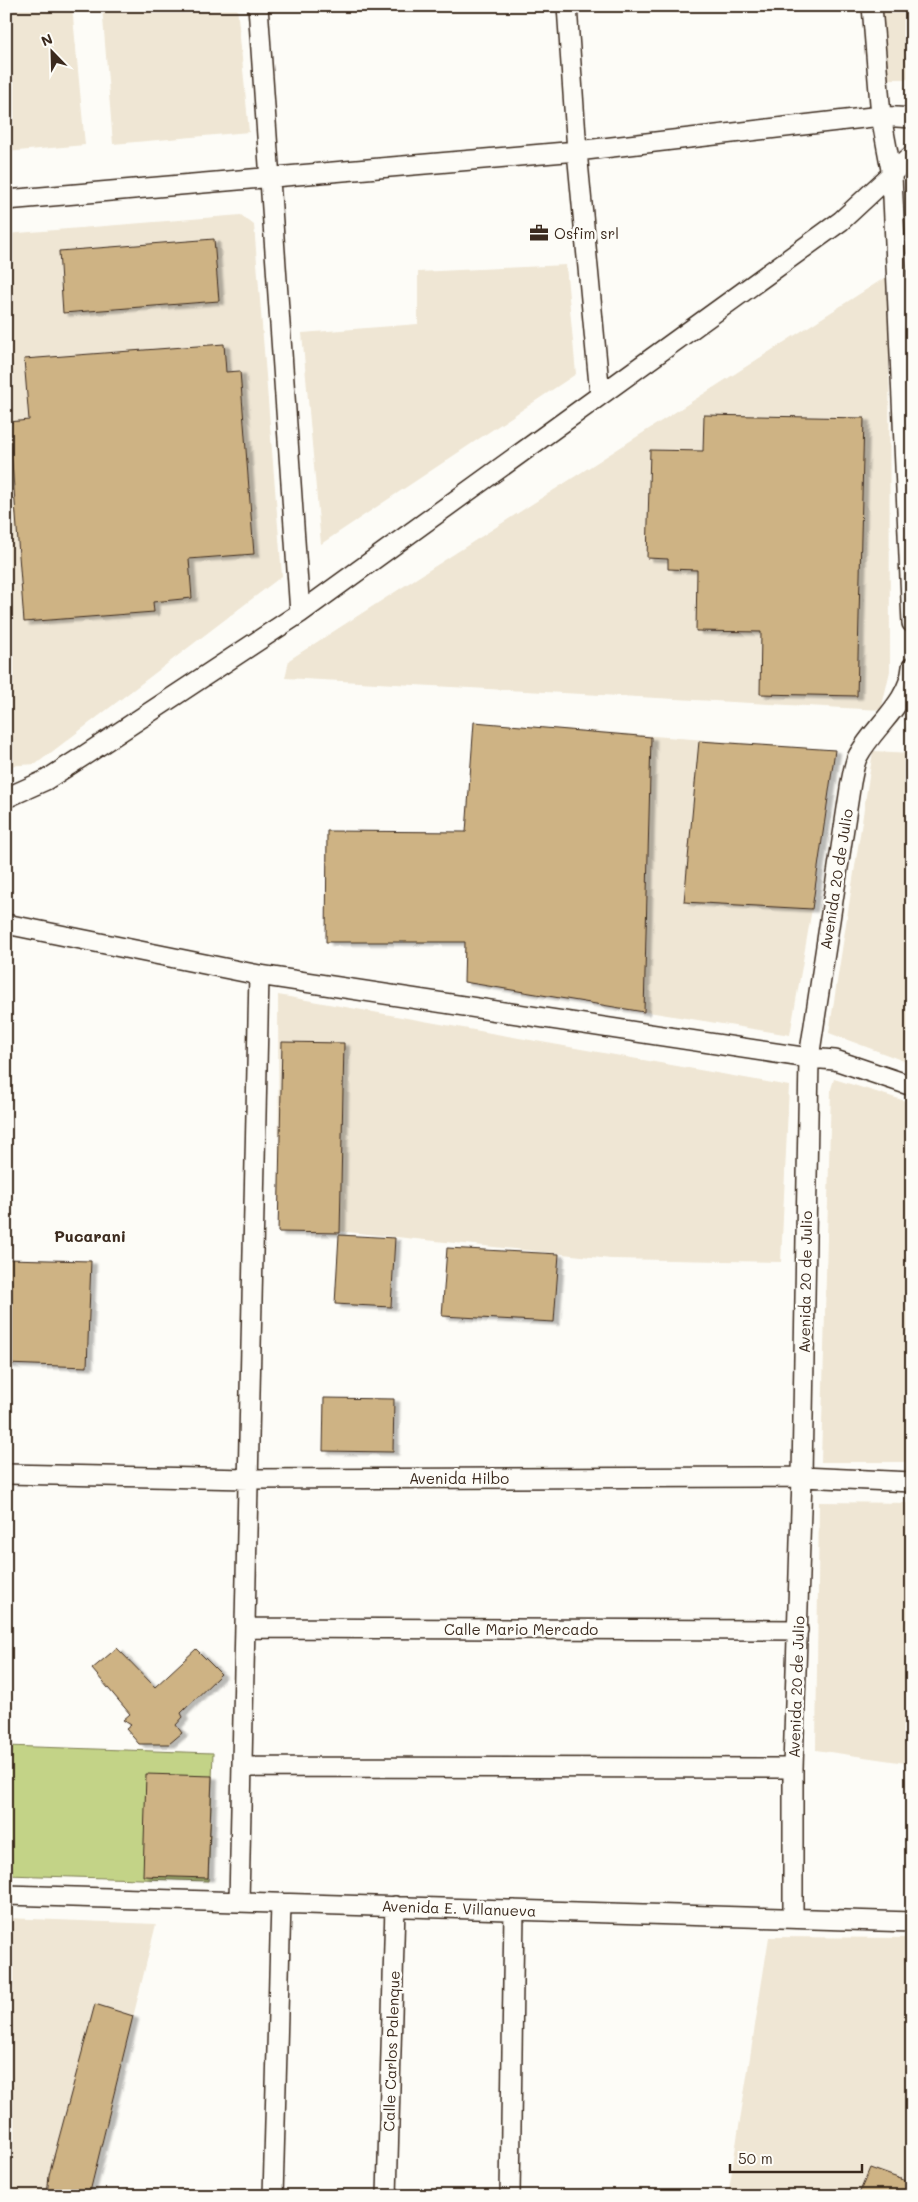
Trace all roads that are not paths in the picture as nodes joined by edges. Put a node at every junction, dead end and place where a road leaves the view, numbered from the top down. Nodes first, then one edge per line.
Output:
1 (258, 6) edge
2 (567, 6) edge
3 (872, 6) edge
4 (881, 116) junction
5 (912, 118) edge
6 (577, 151) junction
7 (912, 155) edge
8 (892, 174) junction
9 (271, 176) junction
10 (6, 200) edge
11 (600, 395) junction
12 (300, 613) junction
13 (912, 623) edge
14 (912, 667) edge
15 (6, 798) edge
16 (6, 924) edge
17 (259, 975) junction
18 (809, 1058) junction
19 (912, 1086) edge
20 (6, 1474) edge
21 (802, 1477) junction
22 (248, 1479) junction
23 (912, 1482) edge
24 (245, 1628) junction
25 (798, 1630) junction
26 (242, 1767) junction
27 (793, 1768) junction
28 (6, 1895) edge
29 (239, 1902) junction
30 (281, 1903) junction
31 (395, 1906) junction
32 (514, 1910) junction
33 (793, 1918) junction
34 (912, 1922) edge
35 (274, 2196) edge
36 (387, 2196) edge
37 (510, 2196) edge

1 - 9 street
2 - 6 street
3 - 4 street
4 - 5 street
4 - 6 street
4 - 8 street
6 - 9 street
6 - 11 street
7 - 8 street
8 - 11 street
8 - 13 street
9 - 10 street
9 - 12 street
11 - 12 street
12 - 15 street
14 - 18 street, Avenida 20 de Julio
16 - 17 street
17 - 18 street
17 - 22 street
18 - 19 street
18 - 21 street, Avenida 20 de Julio
20 - 22 street, Avenida Hilbo
21 - 22 street, Avenida Hilbo
21 - 23 street, Avenida Hilbo
21 - 25 street, Avenida 20 de Julio
22 - 24 street
24 - 25 street, Calle Mario Mercado
24 - 26 street
25 - 27 street, Avenida 20 de Julio
26 - 27 street
26 - 29 street
27 - 33 street, Avenida 20 de Julio
28 - 29 street, Avenida E. Villanueva
29 - 30 street, Avenida E. Villanueva
30 - 31 street, Avenida E. Villanueva
30 - 35 street
31 - 32 street, Avenida E. Villanueva
31 - 36 street, Calle Carlos Palenque
32 - 33 street, Avenida E. Villanueva
32 - 37 street
33 - 34 street, Avenida E. Villanueva

